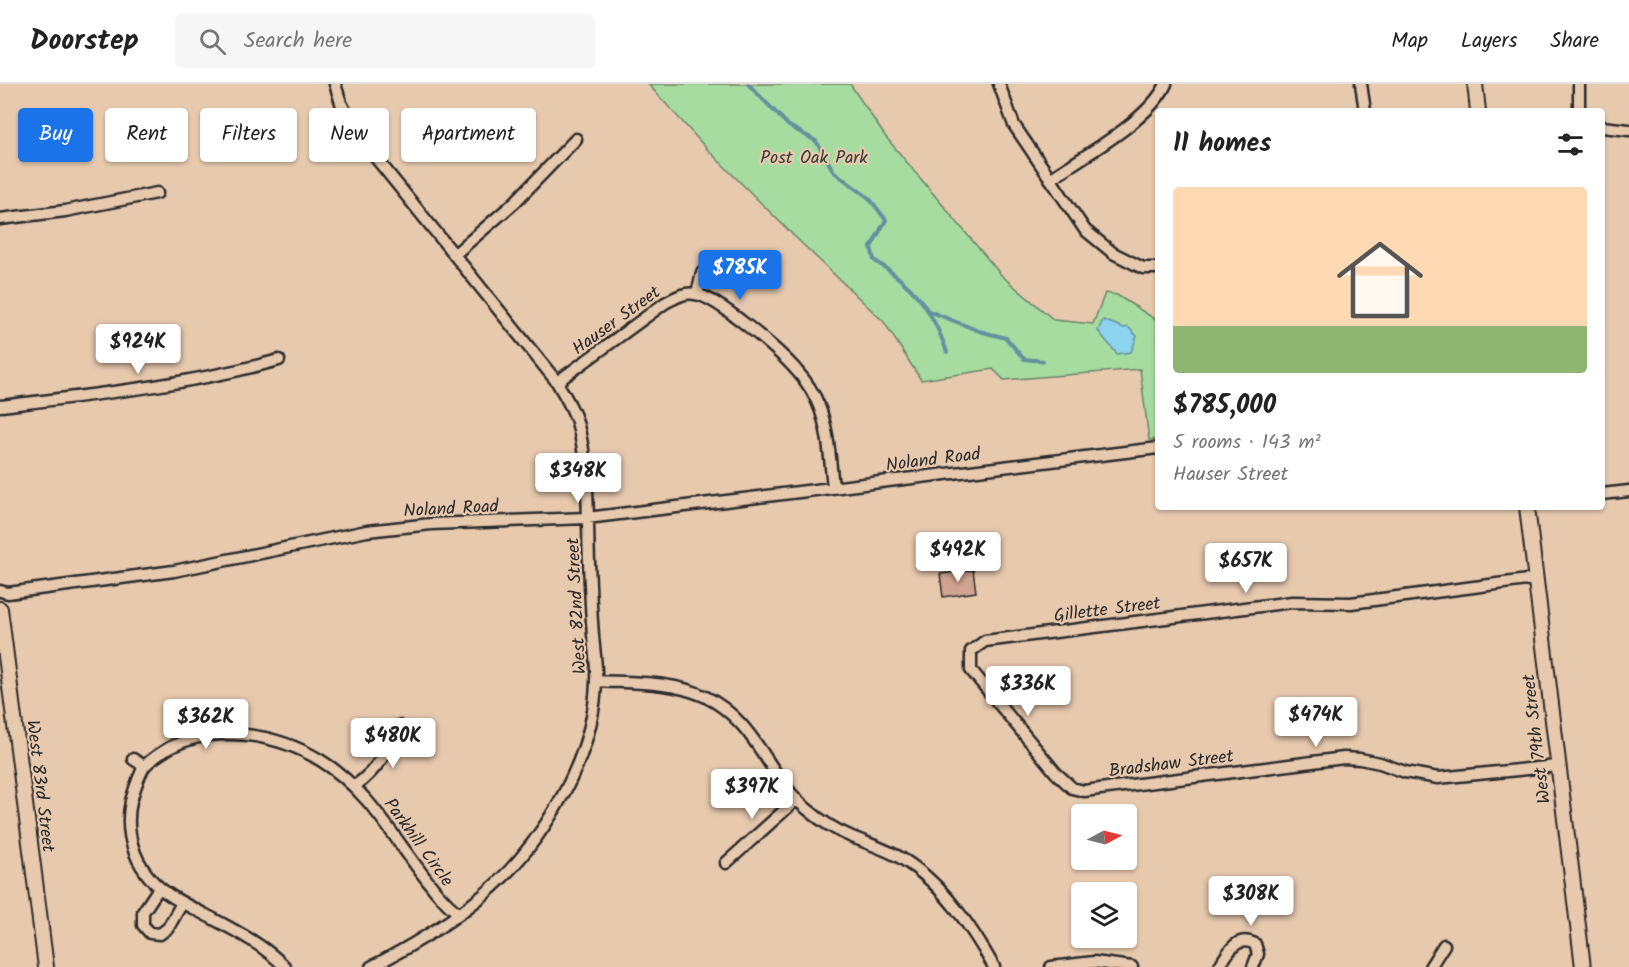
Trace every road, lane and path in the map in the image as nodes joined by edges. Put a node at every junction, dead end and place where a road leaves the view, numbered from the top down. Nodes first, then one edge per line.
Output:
1 (335, 84) edge
2 (999, 84) edge
3 (1167, 84) edge
4 (1361, 84) edge
5 (1475, 84) edge
6 (1579, 84) edge
7 (1365, 108) edge
8 (1478, 108) edge
9 (1579, 108) edge
10 (1605, 127) edge
11 (1629, 130) edge
12 (576, 139) dead end
13 (1050, 179) junction
14 (157, 194) dead end
15 (0, 219) edge
16 (455, 254) junction
17 (1155, 268) edge
18 (702, 273) dead end
19 (697, 294) junction
20 (279, 360) dead end
21 (557, 382) junction
22 (0, 406) edge
23 (1155, 448) edge
24 (833, 487) junction
25 (1629, 491) edge
26 (1605, 494) edge
27 (1527, 510) edge
28 (587, 518) junction
29 (1535, 579) junction
30 (0, 591) edge
31 (0, 609) edge
32 (596, 681) junction
33 (399, 726) dead end
34 (133, 759) dead end
35 (1557, 765) junction
36 (144, 766) junction
37 (355, 786) junction
38 (1072, 788) joint
39 (797, 799) junction
40 (726, 863) dead end
41 (159, 888) junction
42 (182, 903) junction
43 (459, 914) junction
44 (1444, 945) dead end
45 (46, 967) edge
46 (285, 967) edge
47 (371, 967) edge
48 (994, 967) edge
49 (1051, 967) edge
50 (1132, 967) edge
51 (1219, 967) edge
52 (1253, 967) edge
53 (1430, 967) edge
54 (1583, 967) edge

1 - 16 street, West 82nd Street
2 - 13 street
3 - 13 street
4 - 7 street
5 - 8 street
6 - 9 street
10 - 11 street
12 - 16 street
13 - 17 street
14 - 15 street
16 - 21 street, West 82nd Street
18 - 19 street
19 - 21 street, Hauser Street
19 - 24 street
20 - 22 street
21 - 28 street, West 82nd Street
23 - 24 street, Noland Road
24 - 28 street, Noland Road
25 - 26 street
27 - 29 street, West 79th Street
28 - 30 street, Noland Road
28 - 32 street, West 82nd Street
29 - 35 street, West 79th Street
29 - 38 street, Gillette Street
31 - 45 street, West 83rd Street
32 - 39 street
32 - 43 street, West 82nd Street
33 - 37 street
34 - 36 street
35 - 38 street, Bradshaw Street
35 - 54 street, West 79th Street
36 - 37 street, Parkhill Circle
36 - 41 street
37 - 43 street, Parkhill Circle
39 - 40 street
39 - 48 street
41 - 42 street
41 - 42 street
42 - 46 street
43 - 47 street, West 82nd Street
44 - 53 street
49 - 50 street
51 - 52 street

